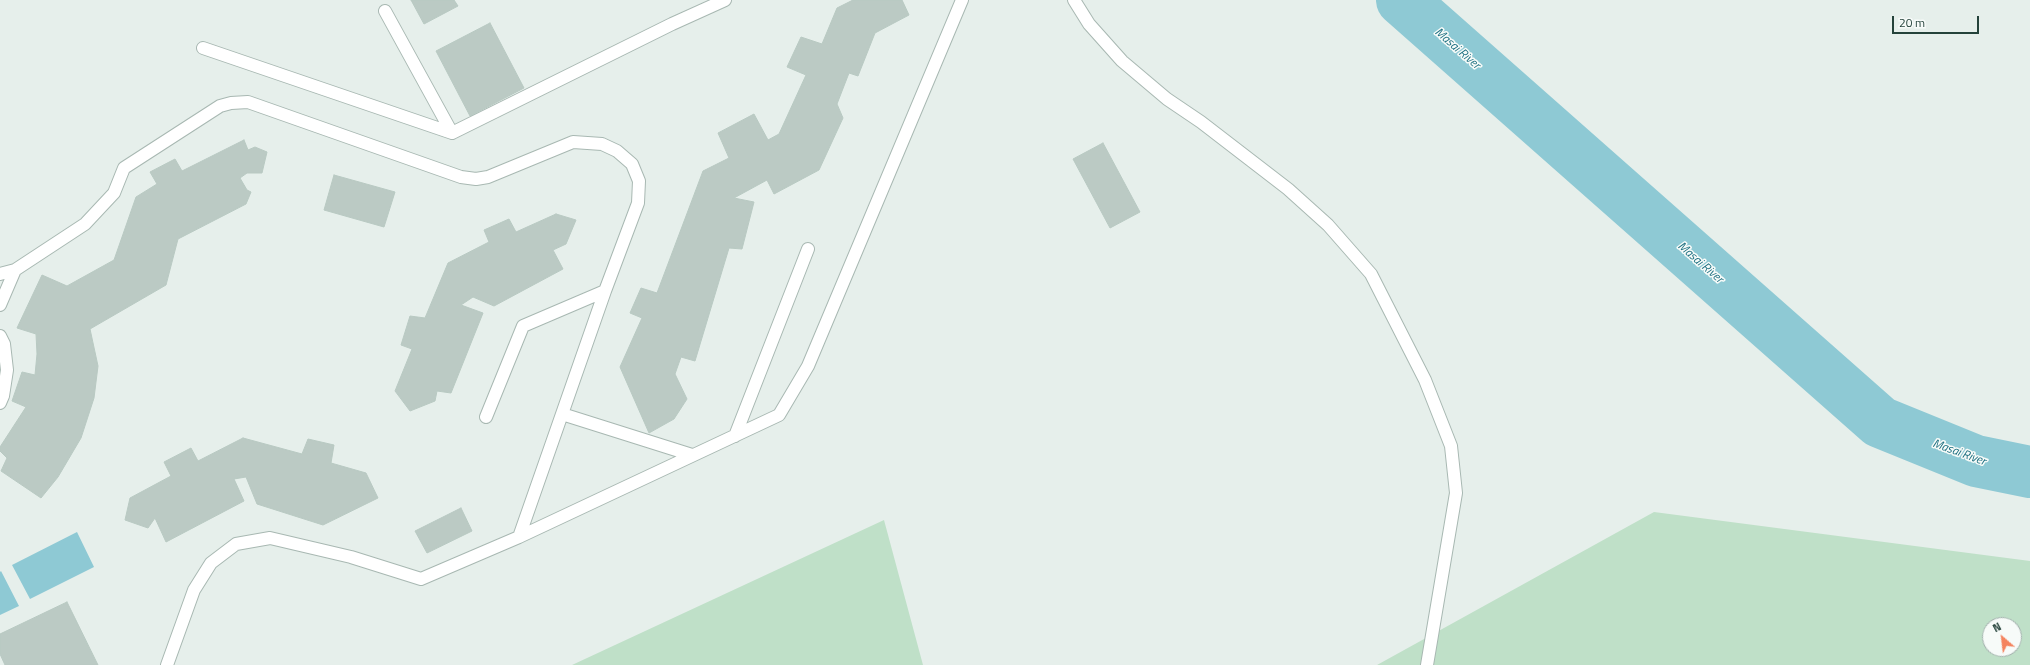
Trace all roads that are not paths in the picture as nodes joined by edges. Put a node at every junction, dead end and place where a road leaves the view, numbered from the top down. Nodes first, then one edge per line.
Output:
1 (725, 0) edge
2 (962, 0) edge
3 (1074, 0) edge
4 (385, 11) dead end
5 (203, 48) dead end
6 (452, 133) junction
7 (808, 249) dead end
8 (15, 270) junction
9 (0, 274) edge
10 (605, 291) junction
11 (0, 305) edge
12 (0, 336) edge
13 (0, 403) edge
14 (562, 414) junction
15 (486, 417) dead end
16 (735, 436) junction
17 (692, 455) junction
18 (519, 537) junction
19 (167, 665) edge
20 (1427, 665) edge

1 - 6 street
2 - 16 street
3 - 20 street
4 - 6 street
5 - 6 street
7 - 16 street
8 - 9 street
8 - 10 street
8 - 11 street
10 - 14 street
10 - 15 street
12 - 13 street
14 - 17 street
14 - 18 street
16 - 17 street
17 - 18 street
18 - 19 street

